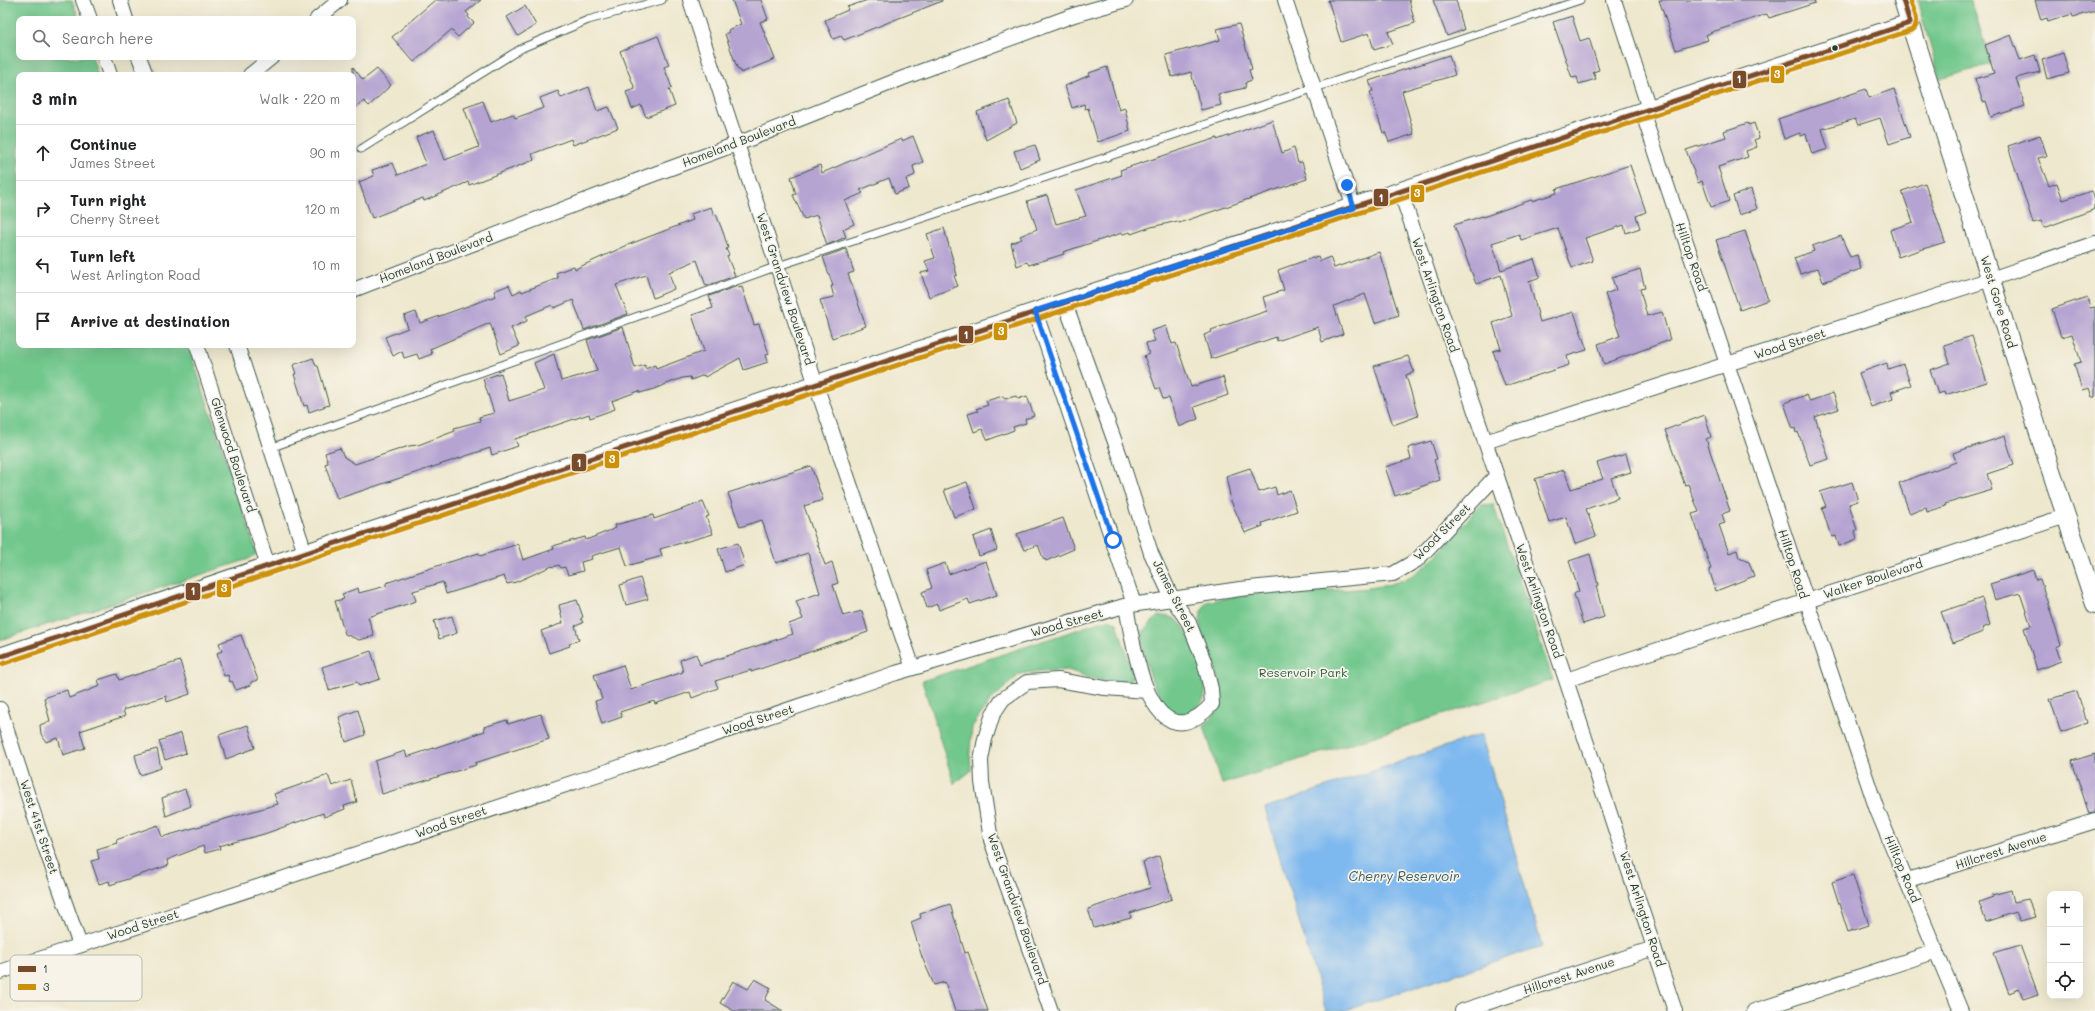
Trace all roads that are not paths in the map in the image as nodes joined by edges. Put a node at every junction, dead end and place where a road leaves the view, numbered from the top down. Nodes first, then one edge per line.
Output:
1 (83, 0) edge
2 (120, 0) edge
3 (340, 0) edge
4 (662, 0) edge
5 (690, 0) edge
6 (1126, 0) edge
7 (1285, 0) edge
8 (1580, 0) edge
9 (1614, 0) edge
10 (1903, 0) edge
11 (89, 16) edge
12 (125, 16) edge
13 (321, 16) edge
14 (1910, 23) junction
15 (105, 60) edge
16 (140, 60) edge
17 (268, 60) edge
18 (109, 72) edge
19 (145, 72) edge
20 (254, 72) edge
21 (1314, 88) junction
22 (1645, 110) junction
23 (738, 144) junction
24 (360, 149) dead end
25 (1401, 193) junction
26 (1354, 208) junction
27 (2095, 243) edge
28 (778, 266) junction
29 (1991, 279) junction
30 (356, 289) edge
31 (1064, 303) junction
32 (1035, 311) junction
33 (201, 348) edge
34 (238, 348) edge
35 (1727, 364) junction
36 (816, 385) junction
37 (1485, 442) junction
38 (270, 448) junction
39 (1497, 476) junction
40 (2066, 516) junction
41 (305, 553) junction
42 (268, 566) junction
43 (1172, 598) junction
44 (1806, 601) junction
45 (2095, 604) edge
46 (1130, 605) junction
47 (0, 657) edge
48 (912, 668) junction
49 (1566, 680) junction
50 (1148, 691) junction
51 (0, 709) edge
52 (2095, 821) edge
53 (1908, 880) junction
54 (80, 945) junction
55 (1654, 948) junction
56 (1938, 951) junction
57 (50, 955) edge
58 (10, 969) edge
59 (0, 972) edge
60 (1051, 1011) edge
61 (1462, 1011) edge
62 (1675, 1011) edge
63 (1754, 1011) edge
64 (1961, 1011) edge

1 - 11 street
2 - 12 street
3 - 13 street
4 - 24 lane
5 - 23 street, West Grandview Boulevard
6 - 23 street, Homeland Boulevard
7 - 21 street
8 - 21 lane
9 - 22 street, Hilltop Road
10 - 14 street, West Gore Road
14 - 22 street
14 - 29 street, West Gore Road
15 - 18 street
16 - 19 street
17 - 20 street
21 - 26 street
21 - 28 lane
22 - 25 street
22 - 35 street, Hilltop Road
23 - 28 street, West Grandview Boulevard
23 - 30 street, Homeland Boulevard
25 - 26 street
25 - 37 street, West Arlington Road
26 - 31 street
27 - 29 street, Wood Street
28 - 36 street, West Grandview Boulevard
28 - 38 lane
29 - 35 street, Wood Street
29 - 40 street, West Gore Road
31 - 32 street
31 - 43 street, James Street
32 - 36 street
32 - 46 street, James Street
33 - 42 street, Glenwood Boulevard
34 - 38 street
35 - 37 street, Wood Street
35 - 44 street, Hilltop Road
36 - 41 street
36 - 48 street, West Grandview Boulevard
37 - 39 street, West Arlington Road
38 - 41 street
39 - 43 street, Wood Street
39 - 49 street, West Arlington Road
40 - 44 street, Walker Boulevard
40 - 45 street, West Gore Road
41 - 42 street
42 - 47 street
43 - 46 street, Wood Street
43 - 50 street, James Street
44 - 49 street, Walker Boulevard
44 - 53 street, Hilltop Road
46 - 48 street, Wood Street
46 - 50 street, James Street
48 - 54 street, Wood Street
49 - 55 street, West Arlington Road
50 - 60 street, West Grandview Boulevard
51 - 54 street, West 41st Street
52 - 53 street, Hillcrest Avenue
53 - 56 street, Hilltop Road
54 - 57 street, Wood Street
55 - 61 street, Hillcrest Avenue
55 - 62 street, West Arlington Road
56 - 63 street
56 - 64 street, Hilltop Road
58 - 59 street, Wood Street

